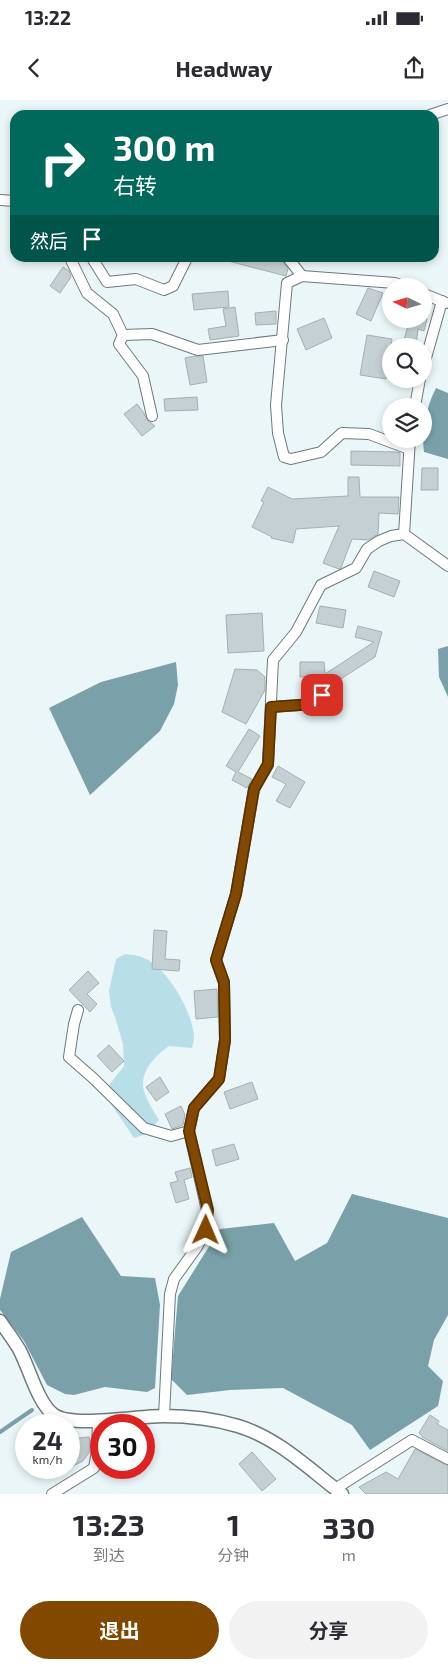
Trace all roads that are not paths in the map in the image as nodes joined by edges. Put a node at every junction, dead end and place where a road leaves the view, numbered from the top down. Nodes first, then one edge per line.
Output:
1 (72, 262) edge
2 (94, 262) edge
3 (185, 262) edge
4 (291, 262) edge
5 (302, 276) junction
6 (382, 282) edge
7 (432, 297) edge
8 (445, 302) edge
9 (123, 334) junction
10 (283, 340) junction
11 (432, 341) edge
12 (152, 416) dead end
13 (382, 437) edge
14 (409, 448) edge
15 (404, 534) junction
16 (448, 566) edge
17 (330, 685) dead end
18 (271, 707) junction
19 (78, 1010) dead end
20 (189, 1131) junction
21 (0, 1321) edge
22 (164, 1416) junction
23 (155, 1417) edge
24 (90, 1420) edge
25 (448, 1459) edge
26 (90, 1470) edge
27 (339, 1492) edge
28 (52, 1494) edge

1 - 9 street
2 - 3 street
4 - 5 street
5 - 6 street
5 - 10 street
7 - 8 street
8 - 11 street
9 - 10 street
9 - 12 street
10 - 13 street
14 - 15 street
15 - 16 street
15 - 18 street
17 - 18 street
18 - 20 street
19 - 20 street
20 - 22 street
21 - 24 street
22 - 23 street
22 - 27 street
25 - 27 street
26 - 28 street

